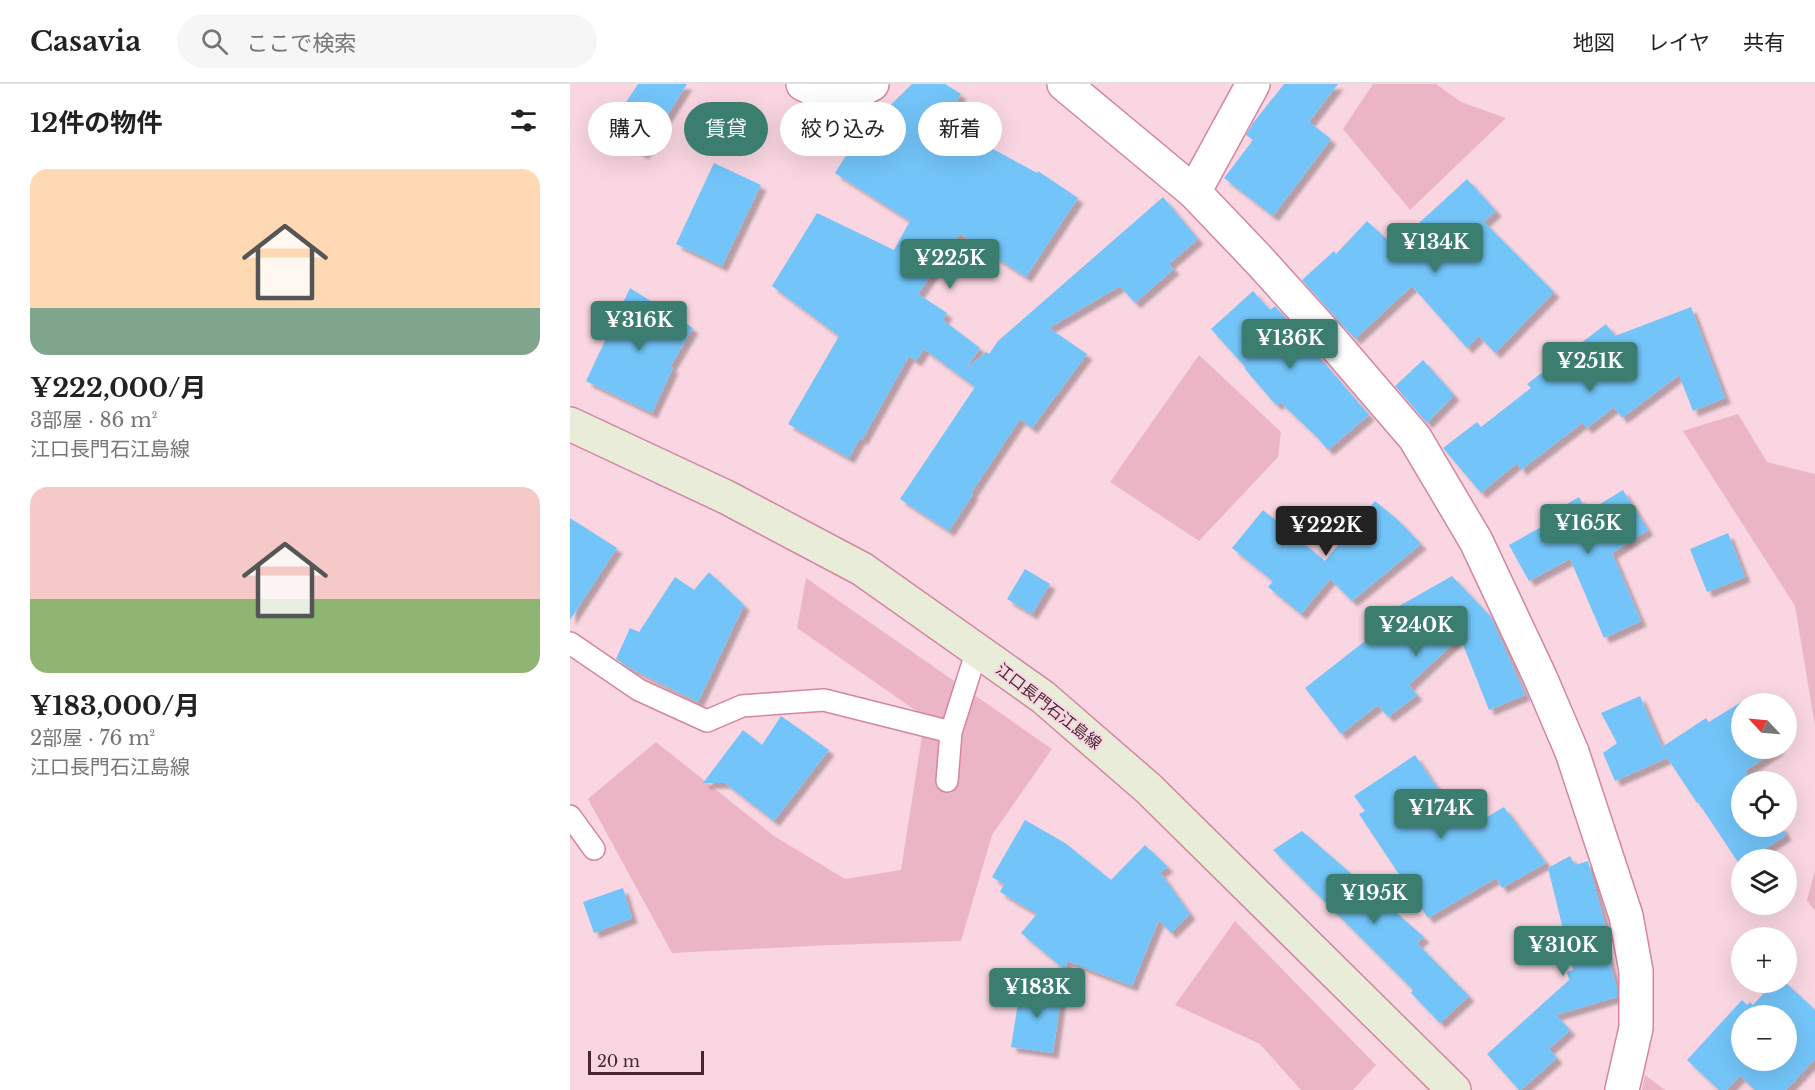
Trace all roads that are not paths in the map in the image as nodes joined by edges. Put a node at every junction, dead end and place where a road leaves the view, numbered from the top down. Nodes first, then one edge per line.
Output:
1 (803, 84) edge
2 (872, 84) edge
3 (1064, 84) edge
4 (1253, 84) edge
5 (1194, 192) junction
6 (570, 424) edge
7 (570, 643) edge
8 (976, 650) junction
9 (951, 732) junction
10 (947, 781) dead end
11 (570, 816) edge
12 (594, 849) dead end
13 (1454, 1090) edge
14 (1622, 1090) edge

1 - 2 street
3 - 5 street
4 - 5 street
5 - 14 street
6 - 8 main road, 江口長門石江島線
7 - 9 lane
8 - 9 lane
8 - 13 main road, 江口長門石江島線
9 - 10 lane
11 - 12 lane

